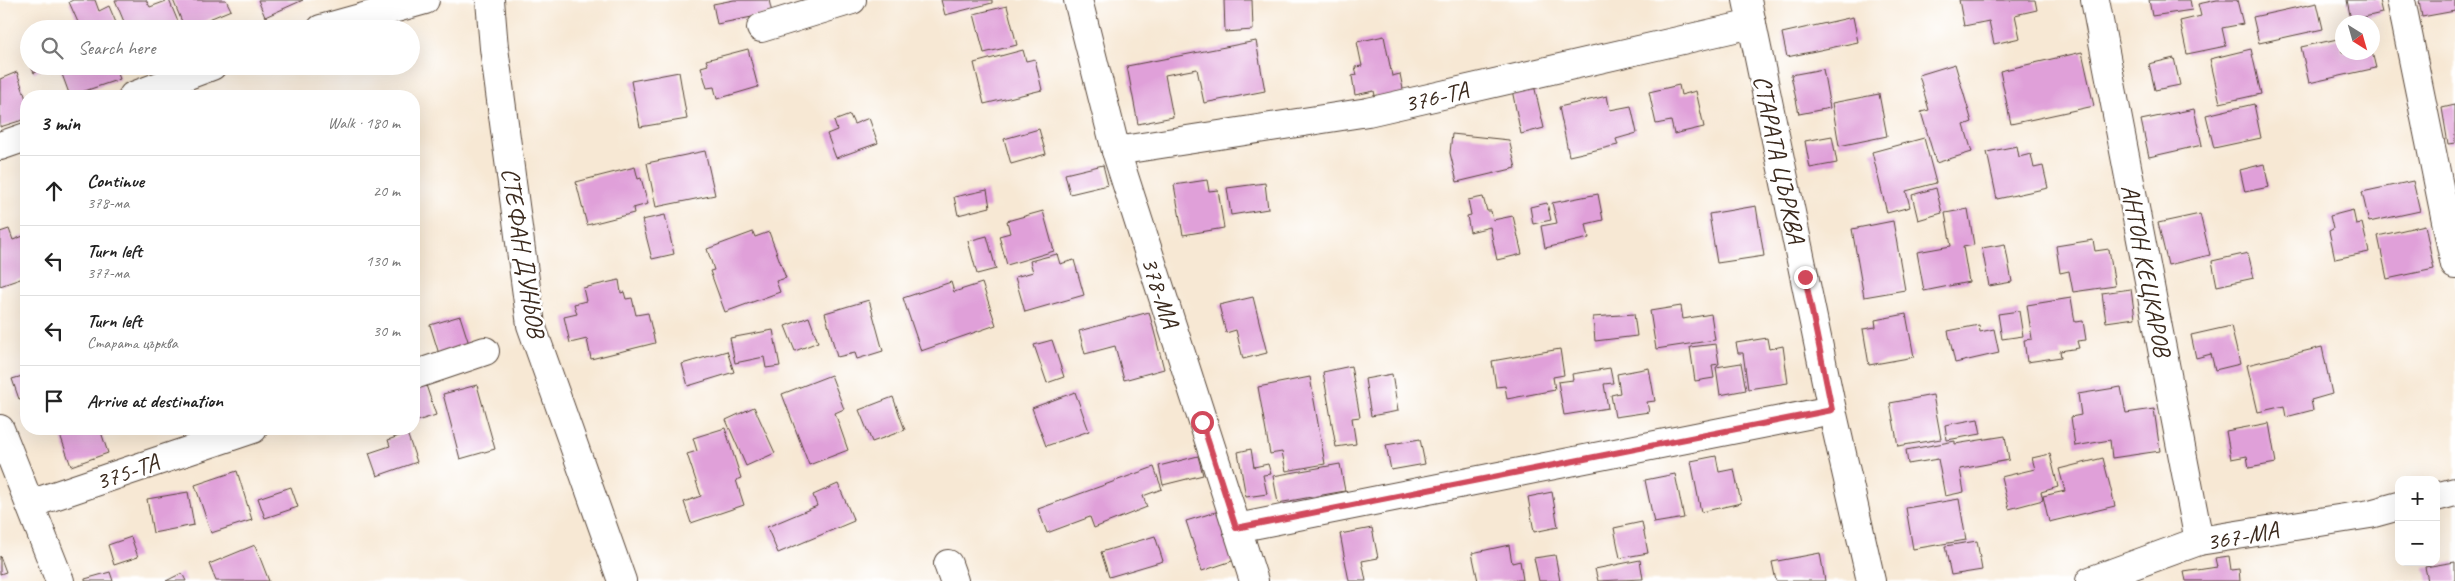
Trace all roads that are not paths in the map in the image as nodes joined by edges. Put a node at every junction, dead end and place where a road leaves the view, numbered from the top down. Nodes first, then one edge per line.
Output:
1 (425, 0) edge
2 (490, 0) edge
3 (852, 0) edge
4 (1078, 0) edge
5 (2095, 0) edge
6 (2402, 0) edge
7 (1750, 12) edge
8 (353, 20) edge
9 (761, 28) dead end
10 (188, 75) edge
11 (149, 90) edge
12 (20, 139) edge
13 (0, 146) edge
14 (1116, 151) junction
15 (2455, 265) edge
16 (484, 351) dead end
17 (420, 373) edge
18 (1832, 410) junction
19 (0, 430) edge
20 (235, 435) edge
21 (2455, 492) edge
22 (2440, 496) edge
23 (30, 504) junction
24 (2395, 507) edge
25 (1236, 528) junction
26 (2199, 541) junction
27 (2135, 572) edge
28 (60, 581) edge
29 (622, 581) edge
30 (1254, 581) edge
31 (1871, 581) edge
32 (2090, 581) edge

1 - 8 street
2 - 29 street, СТЕФАН ДУНЬОВ
3 - 9 street
4 - 14 street, 378-МА
5 - 26 street, АНТОН КЕЦКАРОВ
6 - 15 street
7 - 14 street, 376-ТА
7 - 18 street, СТАРАТА ЦЪРКВА
10 - 11 street
12 - 13 street
14 - 25 street, 378-МА
16 - 17 street
18 - 25 street
18 - 31 street, СТАРАТА ЦЪРКВА
19 - 23 street
20 - 23 street, 375-ТА
21 - 22 street
23 - 28 street
24 - 26 street, 367-МА
25 - 30 street, 378-МА
26 - 27 street, 367-МА
27 - 32 street, 367-МА

